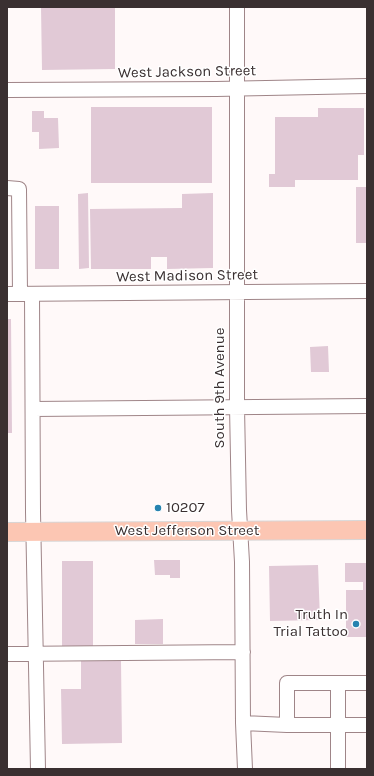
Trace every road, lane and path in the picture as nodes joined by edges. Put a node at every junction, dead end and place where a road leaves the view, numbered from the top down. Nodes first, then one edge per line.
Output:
1 (237, 7) edge
2 (367, 86) edge
3 (238, 88) junction
4 (7, 90) edge
5 (7, 188) edge
6 (367, 291) edge
7 (237, 292) junction
8 (20, 294) edge
9 (367, 406) edge
10 (237, 407) junction
11 (33, 409) junction
12 (367, 530) edge
13 (34, 531) junction
14 (240, 531) junction
15 (7, 532) edge
16 (243, 652) junction
17 (7, 654) edge
18 (35, 654) junction
19 (338, 683) junction
20 (367, 683) edge
21 (243, 723) junction
22 (288, 725) junction
23 (338, 725) junction
24 (367, 725) edge
25 (38, 769) edge
26 (245, 769) edge
27 (338, 769) edge

1 - 3 street, South 9th Avenue
2 - 3 street, West Jackson Street
3 - 4 street, West Jackson Street
3 - 7 street, South 9th Avenue
5 - 8 street
6 - 7 street, West Madison Street
7 - 8 street, West Madison Street
7 - 10 street, South 9th Avenue
8 - 11 street
9 - 10 street
10 - 11 street
10 - 14 street, South 9th Avenue
11 - 13 street
12 - 14 main road, West Jefferson Street
13 - 14 main road, West Jefferson Street
13 - 15 main road, West Jefferson Street
13 - 18 street
14 - 16 street, South 9th Avenue
16 - 18 street
16 - 21 street, South 9th Avenue
17 - 18 street
18 - 25 street
19 - 20 street
19 - 22 street
19 - 23 street
21 - 22 street
21 - 26 street, South 9th Avenue
22 - 23 street
23 - 24 street
23 - 27 street

